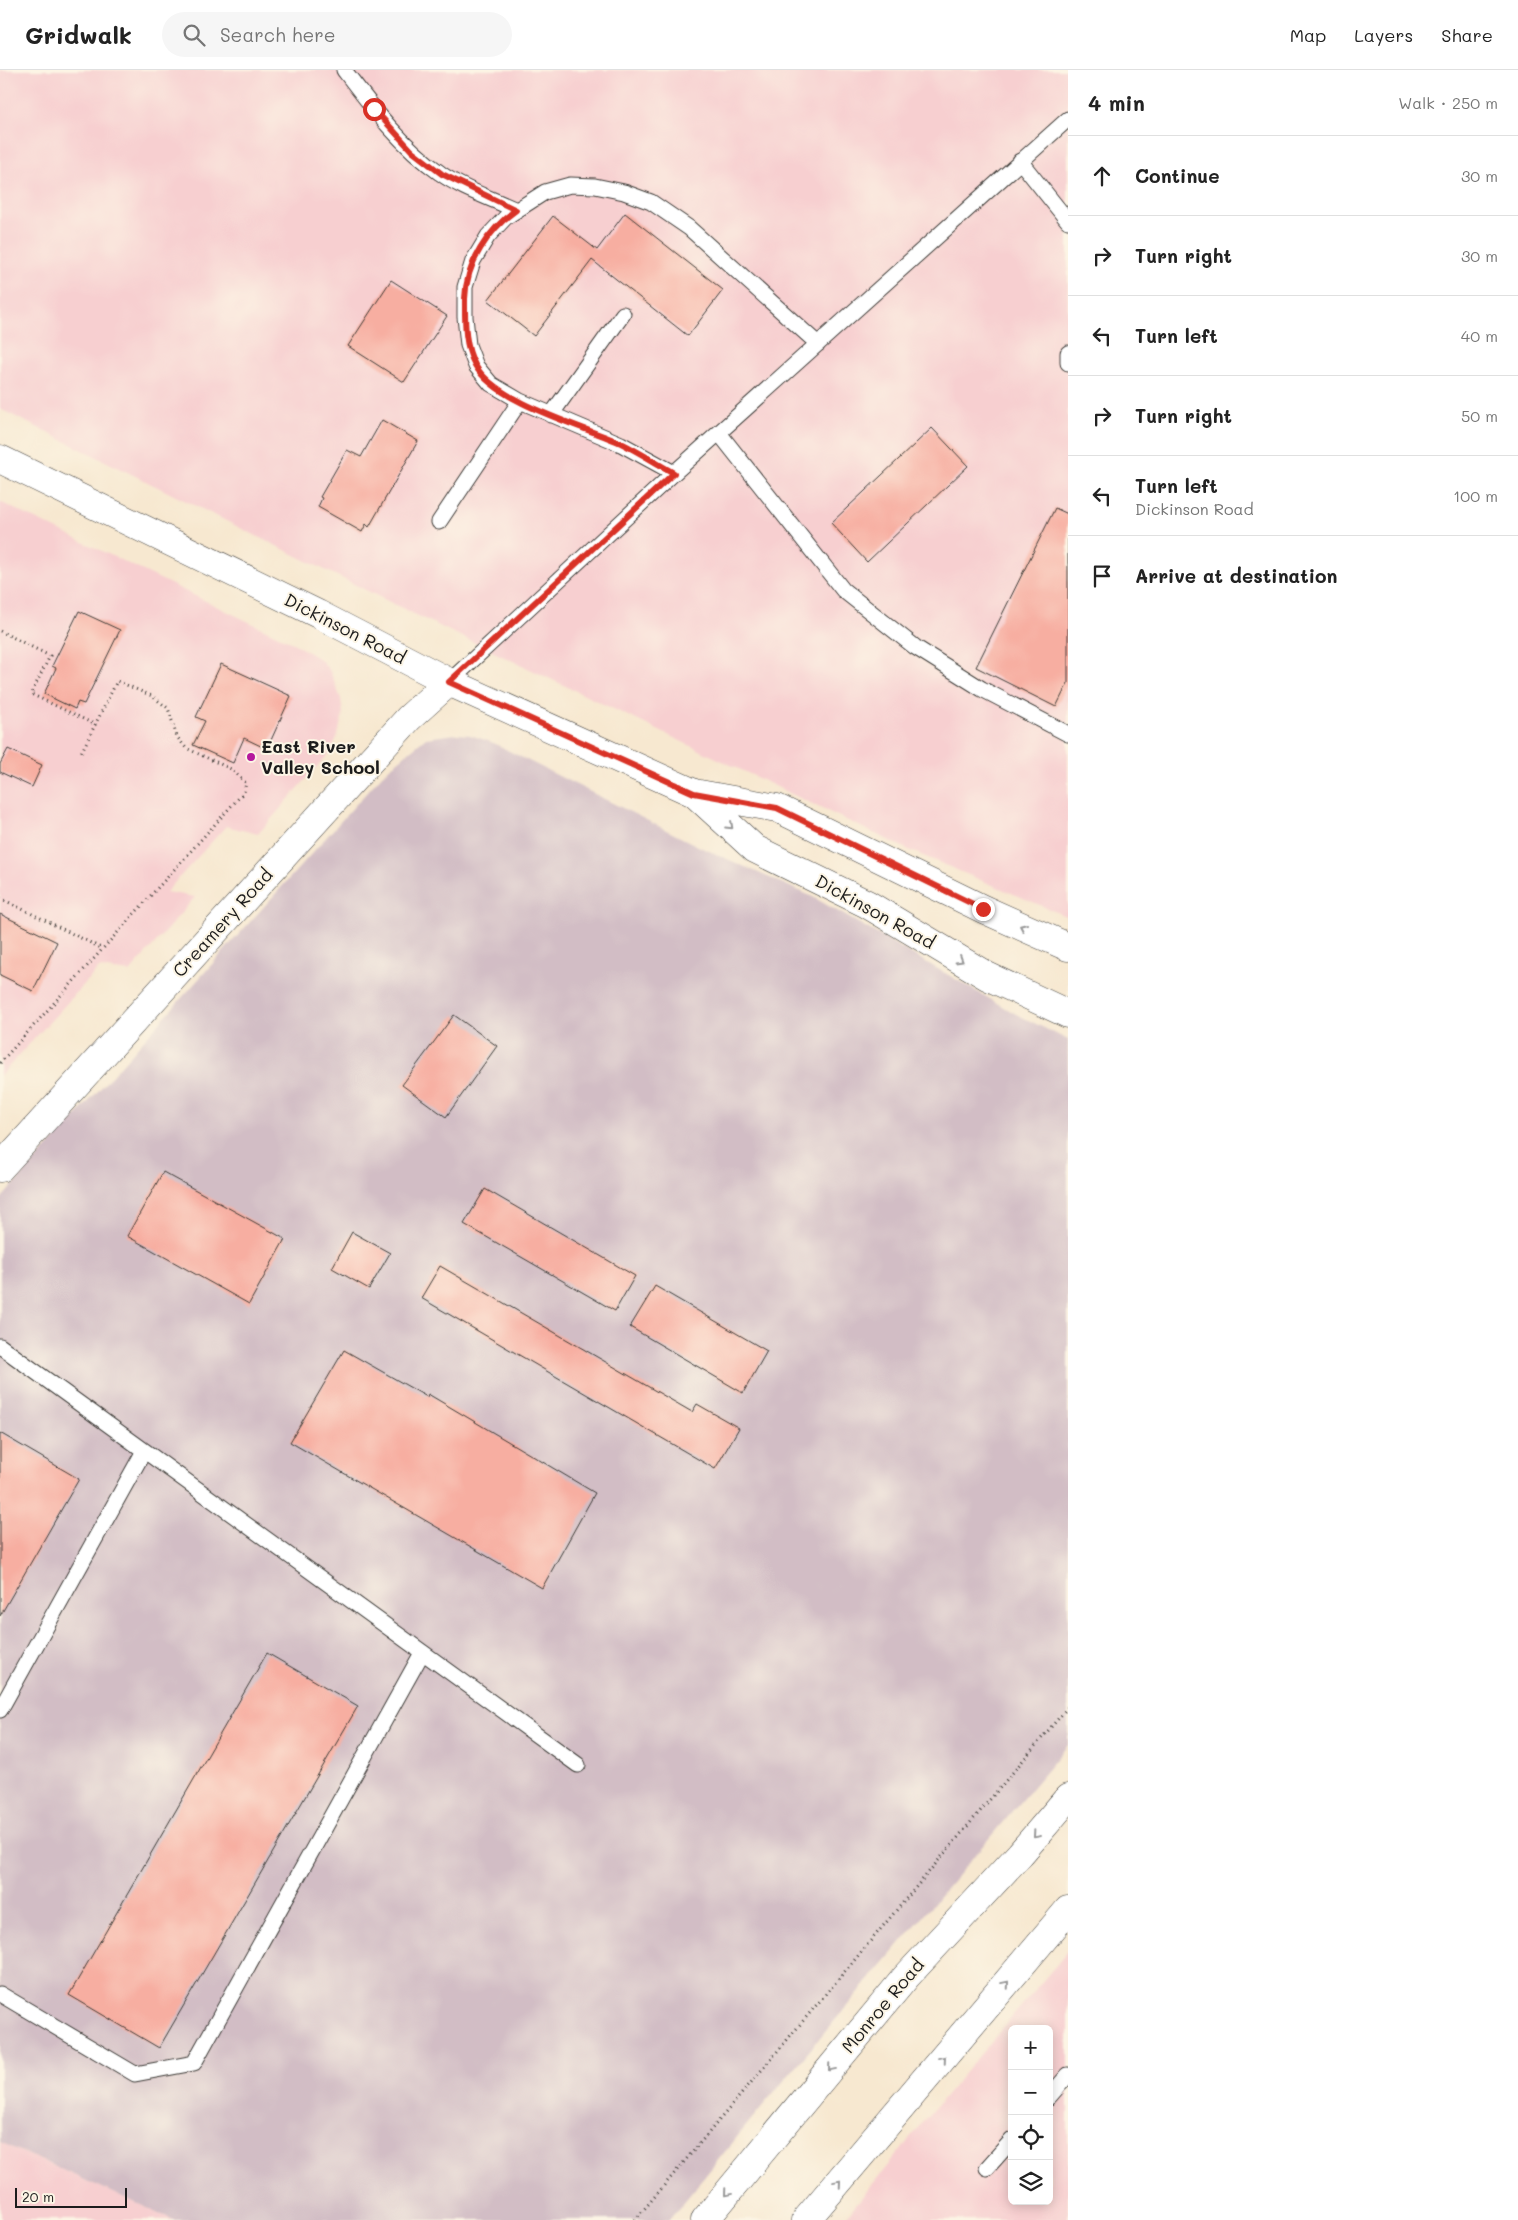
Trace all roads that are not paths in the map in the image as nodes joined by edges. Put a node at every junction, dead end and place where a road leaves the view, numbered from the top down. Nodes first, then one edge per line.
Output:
1 (344, 70) edge
2 (1068, 119) edge
3 (1020, 162) junction
4 (516, 210) junction
5 (1068, 221) edge
6 (623, 314) dead end
7 (818, 344) junction
8 (1068, 353) edge
9 (1068, 363) edge
10 (520, 401) junction
11 (551, 415) junction
12 (719, 433) junction
13 (0, 459) edge
14 (674, 473) junction
15 (439, 522) dead end
16 (449, 682) junction
17 (1068, 734) edge
18 (694, 793) junction
19 (1068, 947) edge
20 (1068, 1014) edge
21 (0, 1168) edge
22 (0, 1346) edge
23 (144, 1451) junction
24 (422, 1653) junction
25 (0, 1710) edge
26 (578, 1766) dead end
27 (1068, 1798) edge
28 (1068, 1910) edge
29 (0, 1994) edge
30 (1068, 2075) edge
31 (1053, 2092) edge
32 (1008, 2144) edge
33 (987, 2168) dead end
34 (705, 2220) edge
35 (806, 2220) edge

1 - 4 lane
2 - 3 lane
3 - 5 lane
3 - 7 lane
4 - 7 lane
4 - 10 lane
6 - 11 lane
7 - 12 lane
8 - 9 lane
10 - 11 lane
10 - 15 lane
11 - 14 lane
12 - 14 lane
12 - 17 lane
13 - 16 street, Dickinson Road
14 - 16 lane
16 - 18 street, Dickinson Road
16 - 21 street, Creamery Road
19 -> 18 street, Dickinson Road
18 -> 20 street, Dickinson Road
22 - 23 lane
23 - 24 lane
23 - 25 lane
24 - 26 lane
24 - 29 lane
27 -> 34 street, Monroe Road
35 -> 28 street
30 - 31 lane
32 - 33 lane

